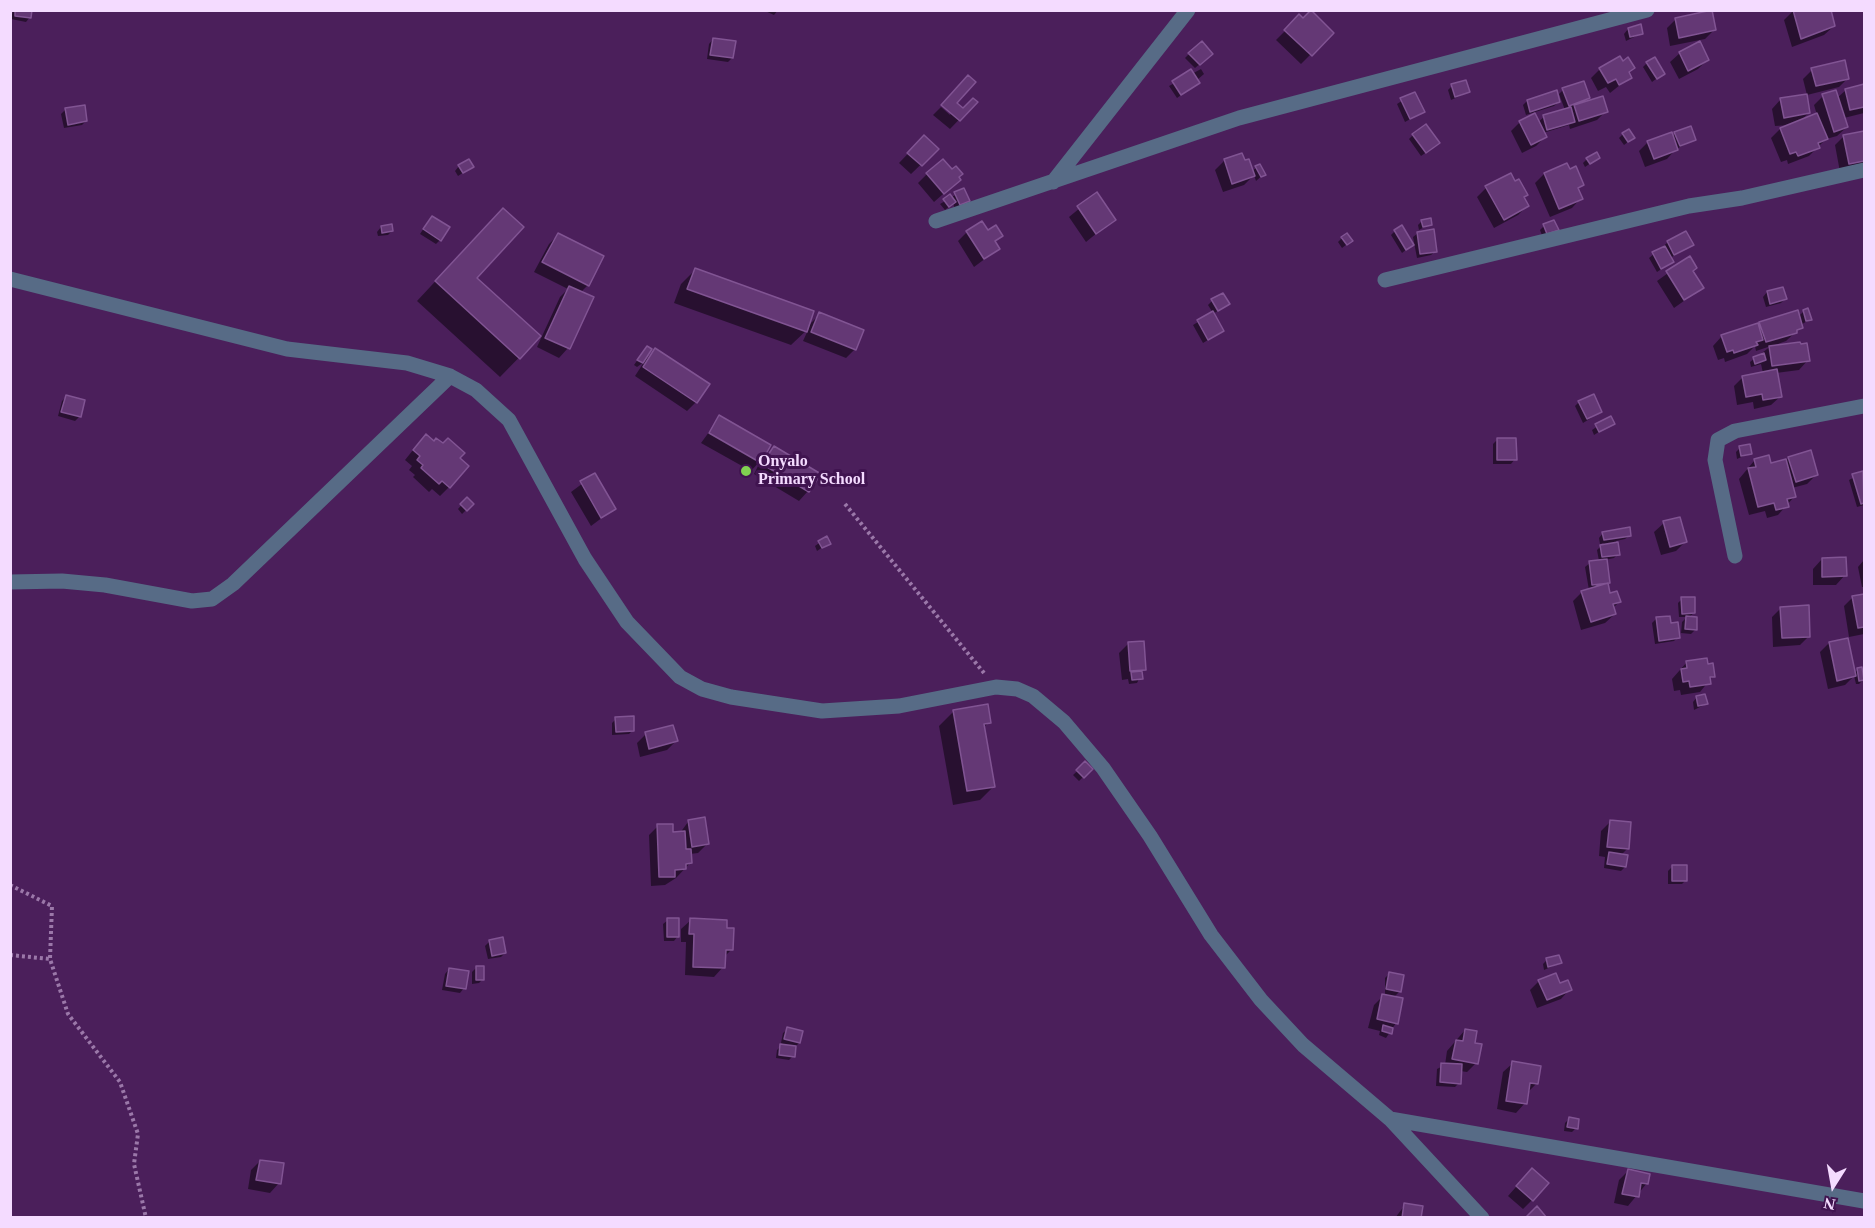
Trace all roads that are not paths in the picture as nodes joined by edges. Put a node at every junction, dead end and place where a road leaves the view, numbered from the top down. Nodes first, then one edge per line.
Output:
1 (1188, 10) edge
2 (1647, 10) edge
3 (1864, 171) edge
4 (1053, 182) junction
5 (936, 221) dead end
6 (10, 279) edge
7 (1385, 280) dead end
8 (450, 376) junction
9 (1864, 406) edge
10 (1735, 556) dead end
11 (10, 582) edge
12 (1390, 1119) junction
13 (1864, 1201) edge
14 (1482, 1218) edge

1 - 4 street
2 - 4 street
3 - 7 street
4 - 5 street
6 - 8 street
8 - 11 street
8 - 12 street
9 - 10 street
12 - 13 street
12 - 14 street

